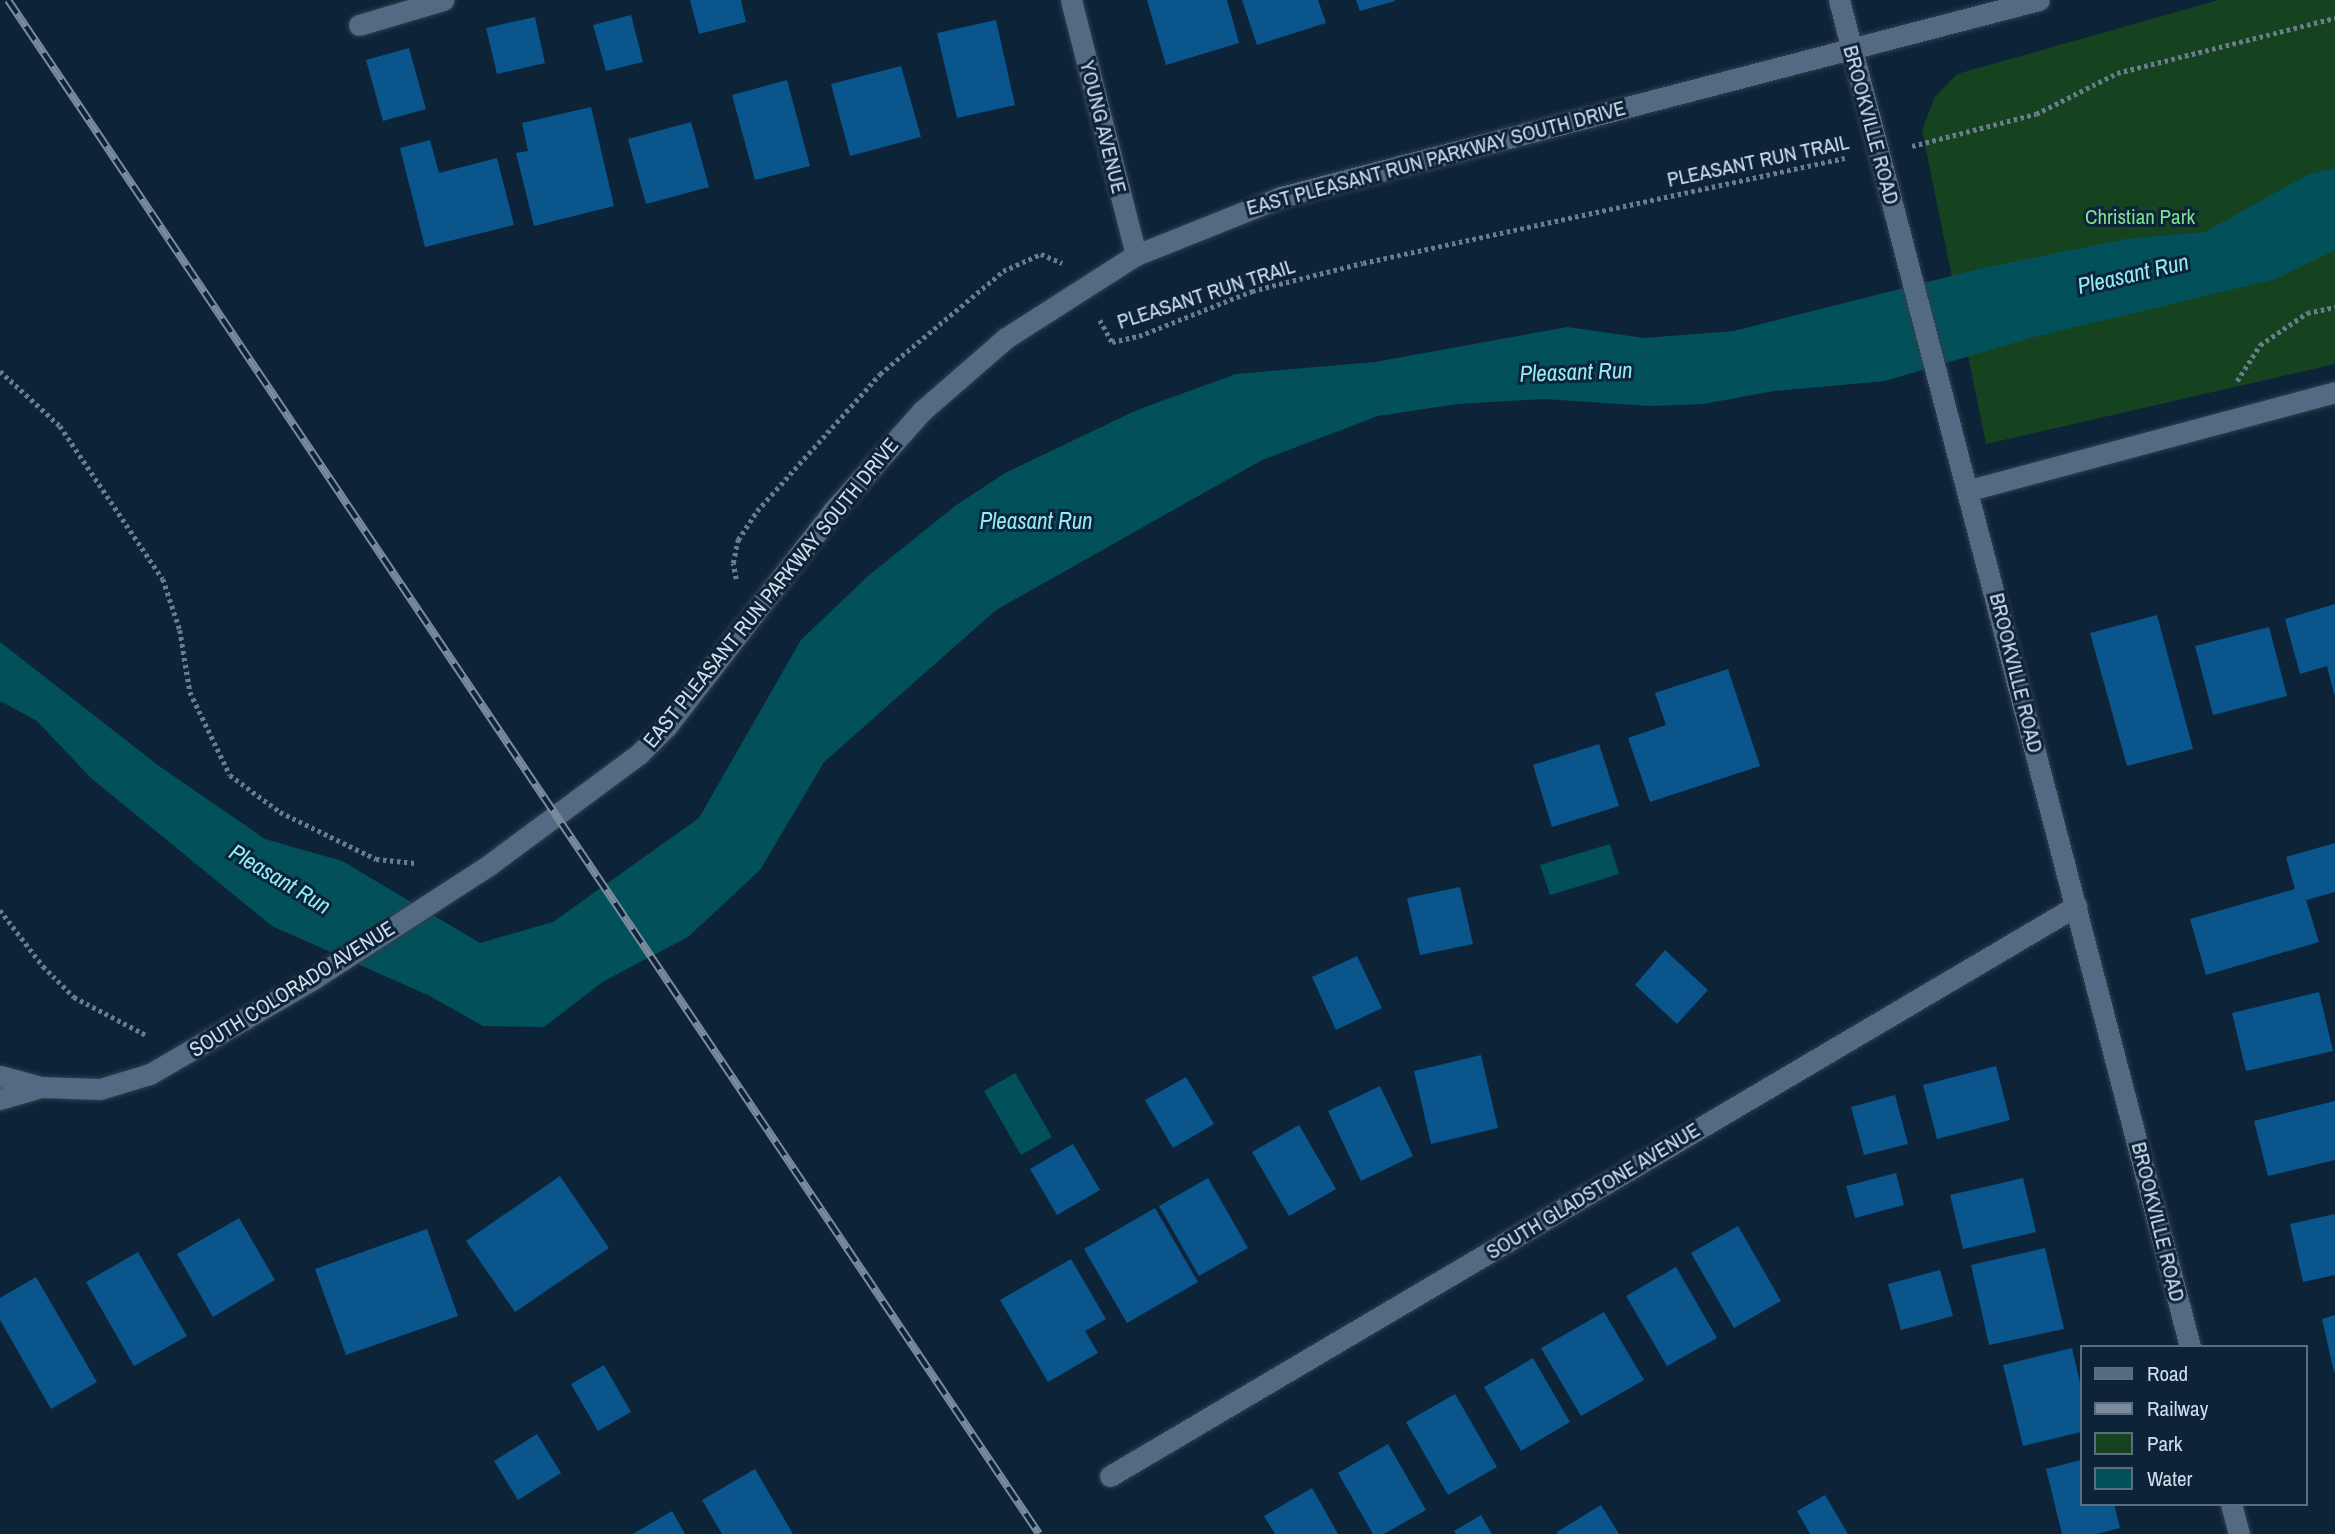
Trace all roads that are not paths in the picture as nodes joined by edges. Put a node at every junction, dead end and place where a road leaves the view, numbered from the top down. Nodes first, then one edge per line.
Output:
1 (443, 0) edge
2 (1071, 0) edge
3 (1839, 0) edge
4 (2039, 0) edge
5 (359, 25) dead end
6 (1850, 47) junction
7 (1136, 255) junction
8 (2335, 392) edge
9 (1970, 490) junction
10 (559, 813) joint
11 (2076, 906) junction
12 (0, 1076) edge
13 (41, 1087) junction
14 (0, 1099) edge
15 (2189, 1345) edge
16 (1110, 1476) dead end
17 (2232, 1506) edge
18 (2239, 1534) edge

1 - 5 street
2 - 7 street, YOUNG AVENUE
3 - 6 street, BROOKVILLE ROAD
4 - 6 street, EAST PLEASANT RUN PARKWAY SOUTH DRIVE
6 - 7 street, EAST PLEASANT RUN PARKWAY SOUTH DRIVE
6 - 9 street, BROOKVILLE ROAD
7 - 10 street, EAST PLEASANT RUN PARKWAY SOUTH DRIVE
8 - 9 street
9 - 11 street, BROOKVILLE ROAD
10 - 13 street, SOUTH COLORADO AVENUE
11 - 15 street, BROOKVILLE ROAD
11 - 16 street, SOUTH GLADSTONE AVENUE
12 - 13 street
13 - 14 street, SOUTH COLORADO AVENUE
17 - 18 street

